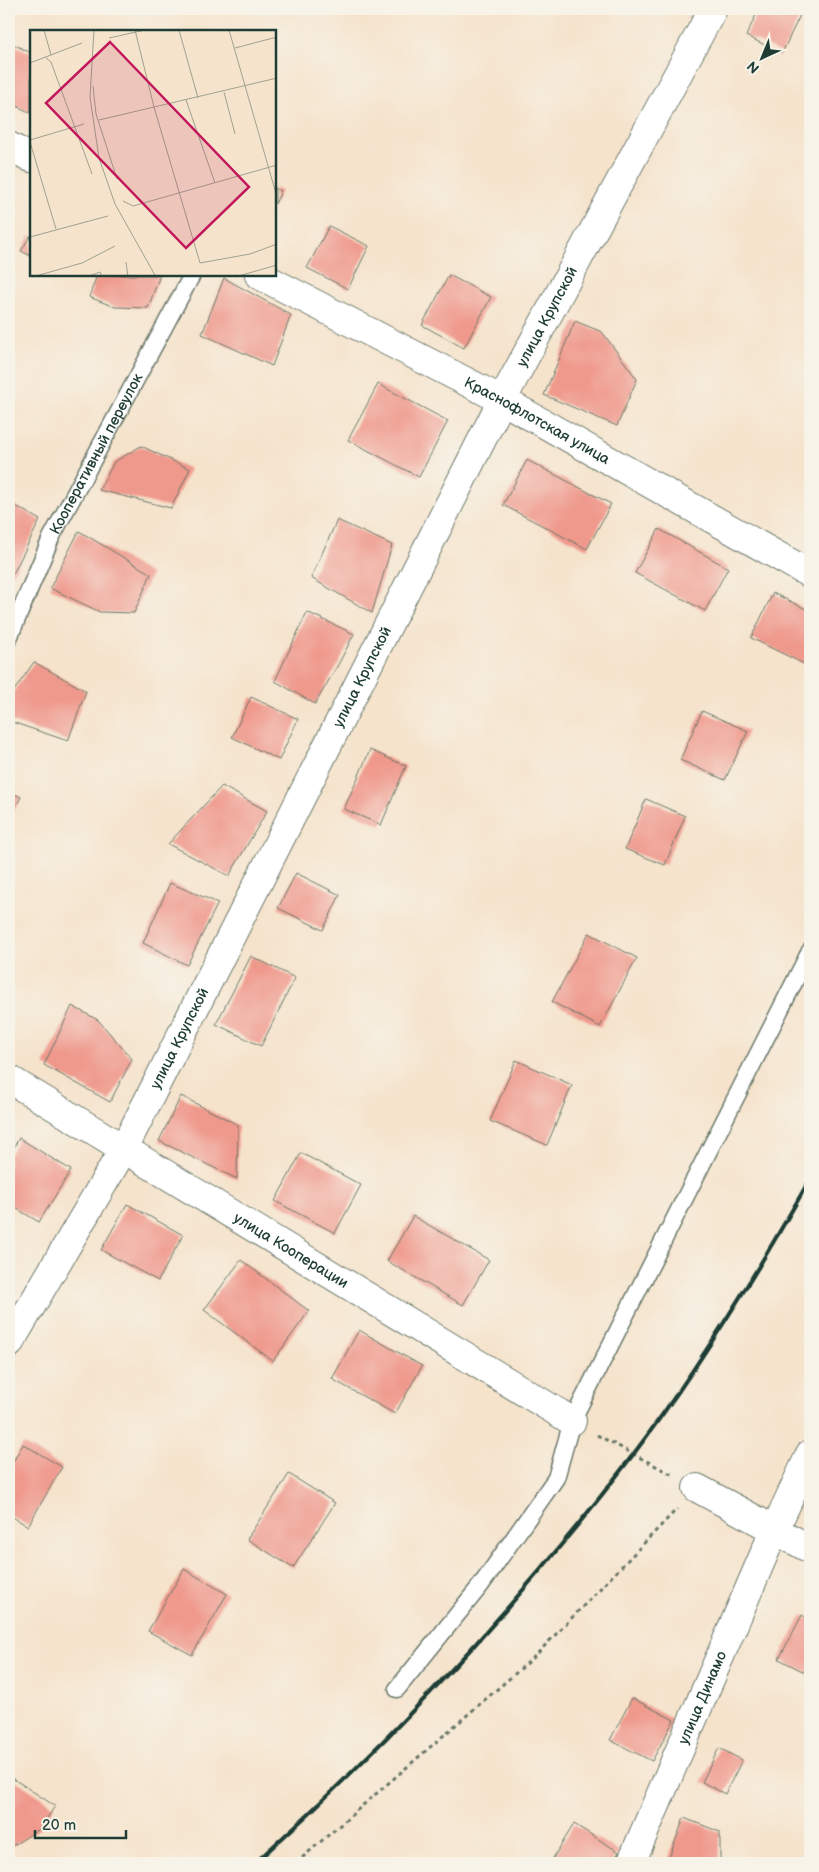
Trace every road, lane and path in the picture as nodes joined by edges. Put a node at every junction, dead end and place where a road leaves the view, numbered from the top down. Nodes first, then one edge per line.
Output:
1 (713, 9) edge
2 (9, 146) edge
3 (30, 157) edge
4 (191, 276) edge
5 (260, 276) edge
6 (502, 400) junction
7 (810, 574) edge
8 (9, 638) edge
9 (810, 951) edge
10 (9, 1080) edge
11 (123, 1150) junction
12 (9, 1344) edge
13 (572, 1421) junction
14 (810, 1454) edge
15 (697, 1488) junction
16 (774, 1531) junction
17 (810, 1550) edge
18 (397, 1689) dead end
19 (296, 1863) edge
20 (631, 1863) edge

1 - 6 street, улица Крупской
2 - 3 street
4 - 8 lane, Кооперативный переулок
5 - 6 street, Краснофлотская улица
6 - 7 street, Краснофлотская улица
6 - 11 street, улица Крупской
9 - 13 lane
10 - 11 street, улица Кооперации
11 - 12 street, улица Крупской
11 - 13 street, улица Кооперации
13 - 15 path
13 - 18 lane
14 - 16 street, улица Динамо
15 - 16 street
15 - 19 path
16 - 17 street
16 - 20 street, улица Динамо

